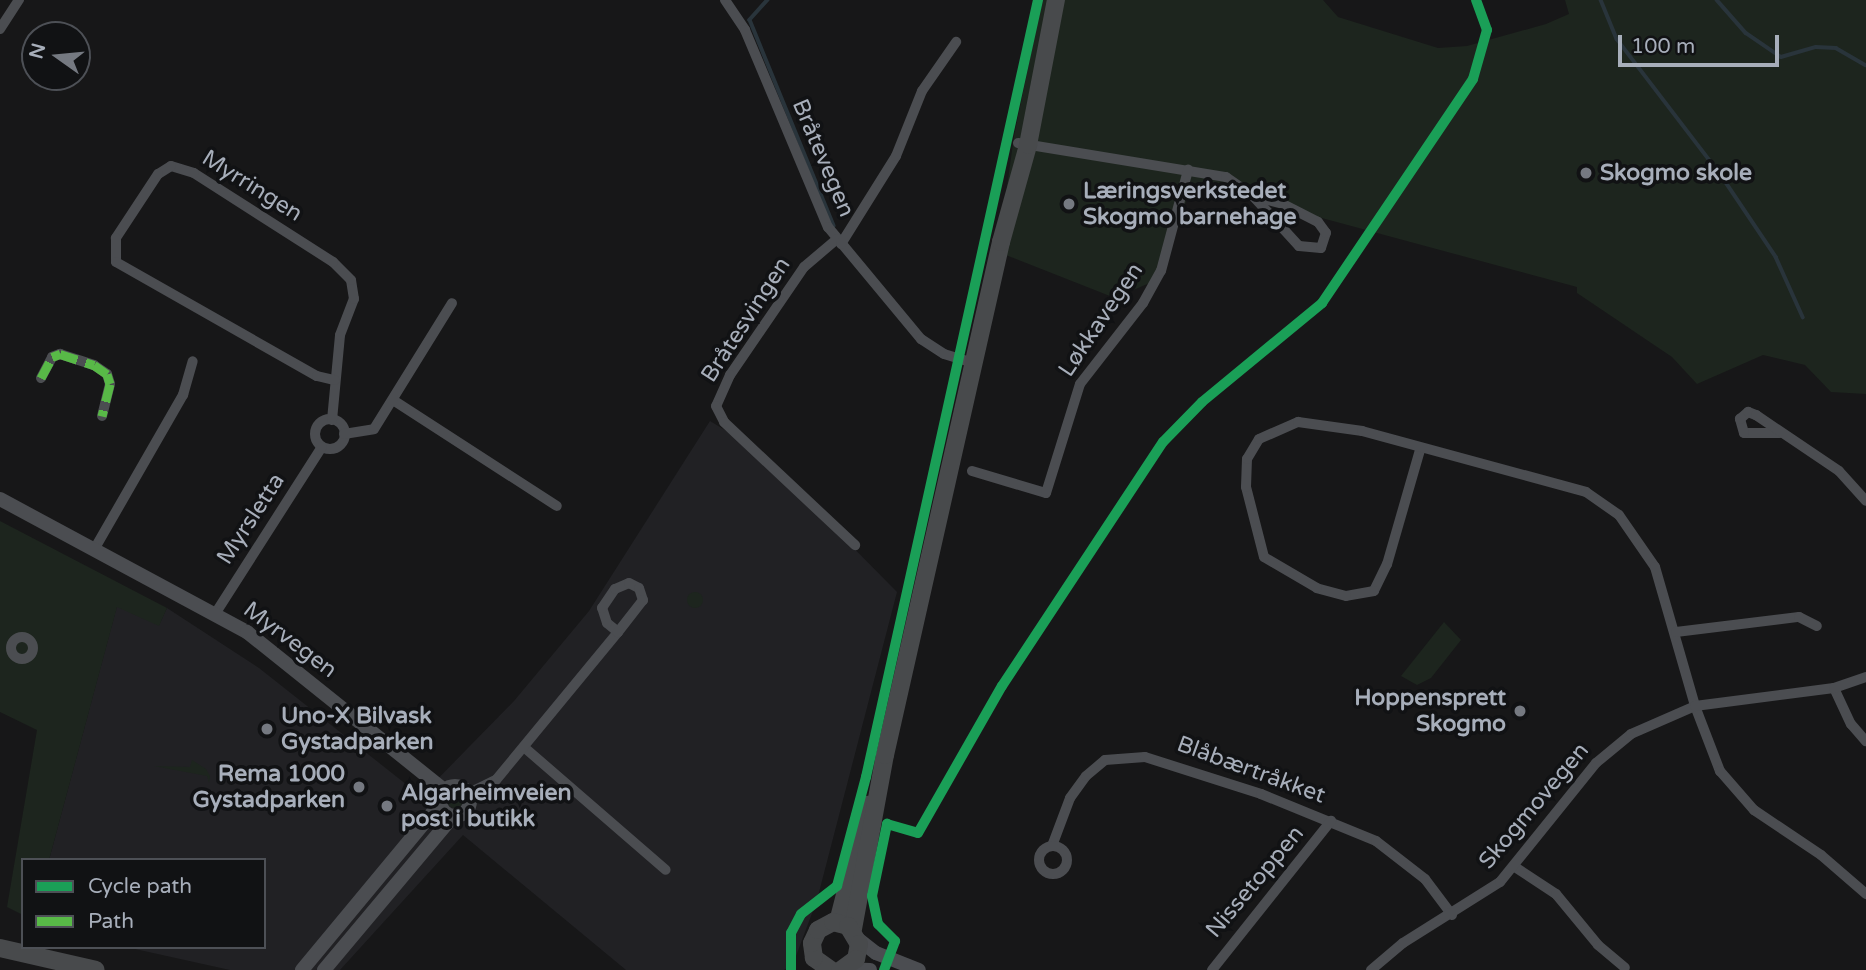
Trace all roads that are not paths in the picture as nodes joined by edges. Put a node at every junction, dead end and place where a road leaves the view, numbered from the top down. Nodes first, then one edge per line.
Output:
1 (19, 0) edge
2 (725, 0) edge
3 (1054, 0) edge
4 (0, 29) edge
5 (956, 42) dead end
6 (1023, 144) junction
7 (1188, 170) junction
8 (1253, 196) junction
9 (839, 242) junction
10 (452, 303) dead end
11 (193, 361) dead end
12 (973, 363) junction
13 (41, 378) dead end
14 (335, 380) junction
15 (393, 400) junction
16 (102, 416) dead end
17 (332, 420) junction
18 (1780, 433) dead end
19 (344, 434) junction
20 (322, 447) junction
21 (1420, 450) junction
22 (972, 471) dead end
23 (0, 499) edge
24 (1866, 501) edge
25 (557, 506) dead end
26 (855, 545) dead end
27 (95, 548) junction
28 (215, 614) junction
29 (1817, 626) dead end
30 (618, 632) junction
31 (1676, 632) junction
32 (1866, 677) edge
33 (1834, 688) junction
34 (1695, 706) junction
35 (1866, 741) edge
36 (525, 748) junction
37 (469, 793) junction
38 (442, 797) junction
39 (453, 816) junction
40 (1331, 821) junction
41 (1052, 846) dead end
42 (1514, 867) junction
43 (666, 870) dead end
44 (1866, 894) edge
45 (1452, 915) junction
46 (850, 930) junction
47 (0, 948) edge
48 (830, 968) edge
49 (1625, 968) dead end
50 (96, 970) edge
51 (302, 970) edge
52 (324, 970) edge
53 (870, 970) edge
54 (919, 970) edge
55 (1212, 970) edge
56 (1371, 970) edge

1 - 4 street
2 - 9 street, Bråtevegen
3 - 6 main road
5 - 9 street
6 - 7 street
6 - 12 main road
7 - 8 street
7 - 22 street, Løkkavegen
8 - 8 street
9 - 12 street, Bråtevegen
9 - 26 street, Bråtesvingen
10 - 15 street
11 - 27 street
12 - 46 main road
13 - 16 street
14 - 14 street, Myrringen
14 - 17 street, Myrringen
15 - 19 street
15 - 25 street
17 - 19 street
17 - 20 street, Myrringen
18 - 24 street
19 - 20 street
20 - 28 street, Myrsletta
21 - 21 street
21 - 31 street
23 - 27 street, Myrvegen
27 - 28 street, Myrvegen
28 - 38 street, Myrvegen
29 - 31 street
30 - 30 street
30 - 36 street
31 - 34 street
32 - 33 street, Skogmovegen
33 - 34 street, Skogmovegen
33 - 35 street
34 - 42 street, Skogmovegen
34 - 44 street
36 - 37 street
36 - 43 street
37 - 38 street
37 - 39 street
38 - 39 street, Myrvegen
38 - 51 street
39 - 52 street
40 - 41 street, Blåbærtråkket
40 - 45 street, Blåbærtråkket
40 - 55 street, Nissetoppen
42 - 45 street, Skogmovegen
42 - 49 street
45 - 56 street, Skogmovegen
46 - 48 main road
46 - 48 main road
46 - 54 street
47 - 50 main road
48 - 53 street

